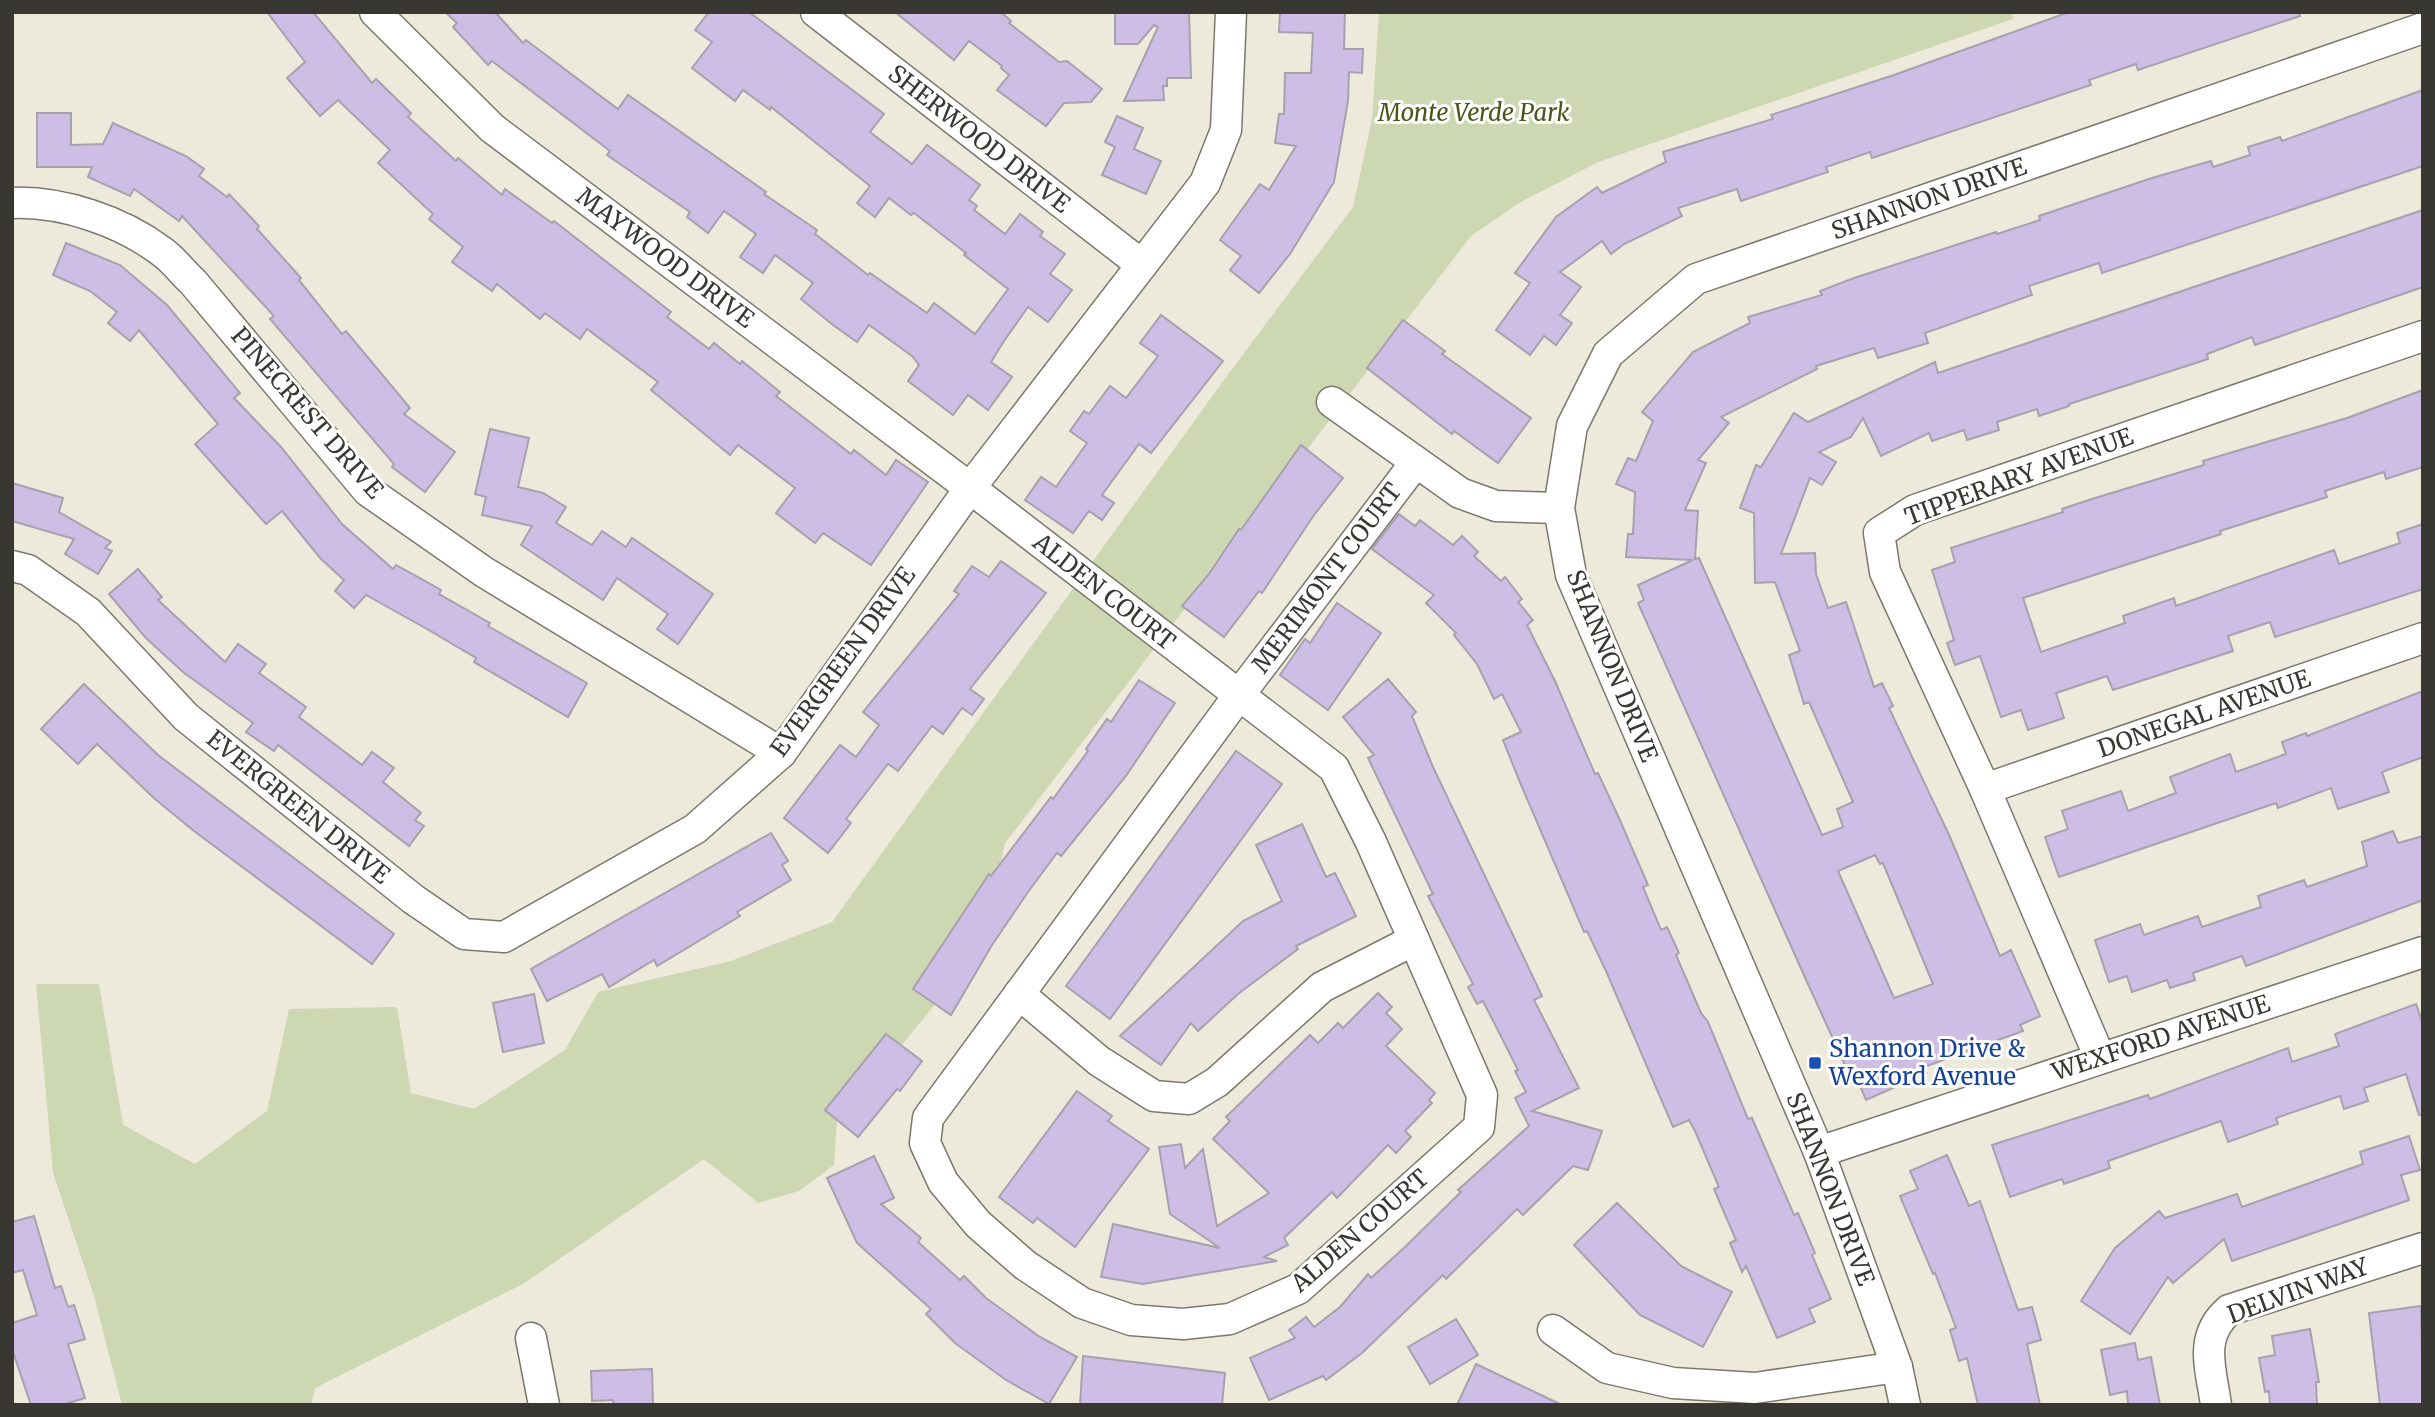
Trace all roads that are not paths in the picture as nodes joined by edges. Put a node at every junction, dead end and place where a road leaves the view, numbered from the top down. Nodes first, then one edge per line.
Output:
1 (374, 12) edge
2 (816, 12) edge
3 (1231, 12) edge
4 (2423, 28) edge
5 (12, 203) edge
6 (1142, 265) junction
7 (2423, 336) edge
8 (1332, 402) dead end
9 (1416, 462) junction
10 (970, 488) junction
11 (1559, 508) junction
12 (12, 566) edge
13 (2423, 638) edge
14 (1239, 695) junction
15 (781, 752) junction
16 (1985, 789) junction
17 (1414, 940) junction
18 (2423, 952) edge
19 (1019, 994) junction
20 (2100, 1058) junction
21 (1819, 1152) junction
22 (2423, 1248) edge
23 (1553, 1330) dead end
24 (531, 1338) dead end
25 (1897, 1367) junction
26 (544, 1405) edge
27 (1905, 1405) edge
28 (2216, 1405) edge

1 - 10 street, MAYWOOD DRIVE
2 - 6 street, SHERWOOD DRIVE
3 - 6 street, EVERGREEN DRIVE
4 - 11 street, SHANNON DRIVE
5 - 15 street, PINECREST DRIVE
6 - 10 street, EVERGREEN DRIVE
7 - 16 street, TIPPERARY AVENUE
8 - 9 street
9 - 11 street
9 - 14 street, MERIMONT COURT
10 - 14 street, ALDEN COURT
10 - 15 street, EVERGREEN DRIVE
11 - 21 street, SHANNON DRIVE
12 - 15 street, EVERGREEN DRIVE
13 - 16 street, DONEGAL AVENUE
14 - 17 street, ALDEN COURT
14 - 19 street, ALDEN COURT
16 - 20 street, TIPPERARY AVENUE
17 - 19 street
17 - 19 street, ALDEN COURT
18 - 20 street, WEXFORD AVENUE
20 - 21 street, WEXFORD AVENUE
21 - 25 street, SHANNON DRIVE
22 - 28 street, DELVIN WAY
23 - 25 street
24 - 26 street
25 - 27 street, SHANNON DRIVE

